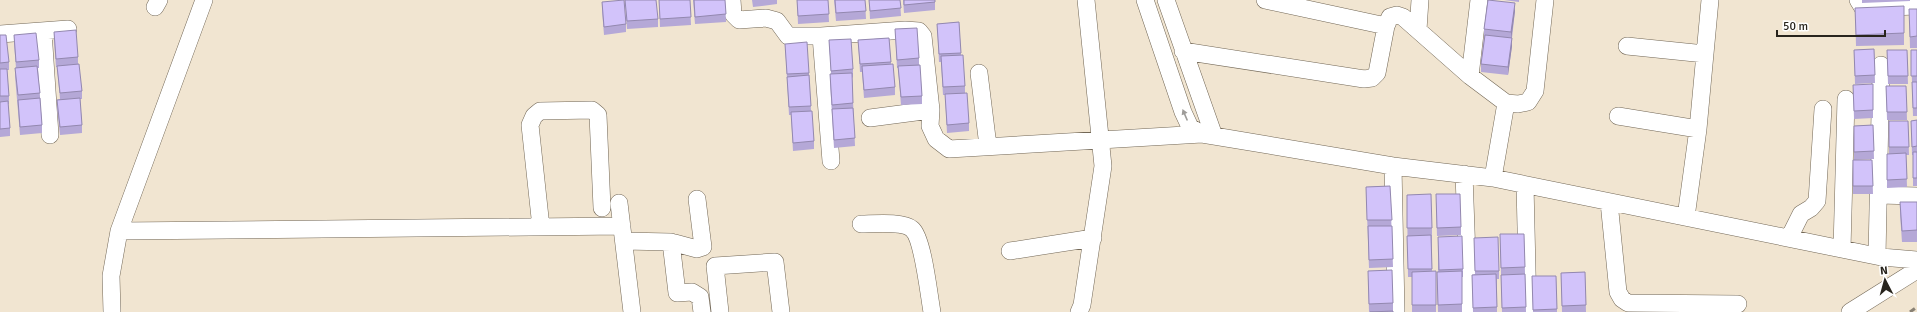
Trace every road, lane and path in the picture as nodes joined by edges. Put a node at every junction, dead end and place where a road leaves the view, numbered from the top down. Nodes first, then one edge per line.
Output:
1 (204, 0) edge
2 (732, 0) edge
3 (1086, 0) edge
4 (1145, 0) edge
5 (1166, 0) edge
6 (1265, 0) edge
7 (1420, 0) edge
8 (1479, 0) edge
9 (1545, 0) edge
10 (1710, 0) edge
11 (1858, 0) edge
12 (1917, 6) edge
13 (1386, 26) junction
14 (68, 29) edge
15 (1418, 30) junction
16 (43, 31) junction
17 (0, 34) edge
18 (820, 36) junction
19 (1627, 46) dead end
20 (1183, 51) junction
21 (1705, 54) junction
22 (1881, 65) dead end
23 (979, 73) dead end
24 (1470, 76) junction
25 (1846, 99) dead end
26 (1506, 103) junction
27 (1823, 109) dead end
28 (931, 110) junction
29 (1618, 116) dead end
30 (870, 118) dead end
31 (1698, 129) junction
32 (50, 135) dead end
33 (1208, 135) junction
34 (1101, 139) junction
35 (988, 146) junction
36 (831, 161) dead end
37 (1393, 166) junction
38 (1464, 174) junction
39 (1493, 178) junction
40 (1525, 185) junction
41 (1879, 195) junction
42 (1917, 196) edge
43 (697, 199) dead end
44 (1609, 202) junction
45 (619, 203) dead end
46 (602, 208) dead end
47 (1686, 217) junction
48 (861, 224) dead end
49 (541, 227) junction
50 (119, 231) junction
51 (623, 234) junction
52 (1093, 238) junction
53 (1789, 238) junction
54 (671, 242) junction
55 (1842, 249) junction
56 (1010, 251) dead end
57 (1877, 256) junction
58 (1917, 260) edge
59 (1917, 270) edge
60 (1738, 304) dead end
61 (112, 312) edge
62 (632, 312) edge
63 (702, 312) edge
64 (720, 312) edge
65 (781, 312) edge
66 (932, 312) edge
67 (1079, 312) edge
68 (1396, 312) edge
69 (1469, 312) edge
70 (1528, 312) edge
71 (1850, 312) edge

1 - 50 street
2 - 18 street
3 - 34 street
33 -> 4 street
5 - 20 street
6 - 13 street
7 - 15 street
8 - 24 street
9 - 26 street
10 - 21 street
11 - 12 street
13 - 15 street
13 - 20 street
14 - 16 street
15 - 24 street
16 - 17 street
16 - 32 street
18 - 28 street
18 - 36 street
19 - 21 street
20 - 33 street
21 - 31 street
22 - 41 street
23 - 35 street
24 - 26 street
25 - 55 street
26 - 39 street
27 - 53 street
28 - 30 street
28 - 35 street
29 - 31 street
31 - 47 street
33 - 34 street
33 - 37 street
34 - 35 street
34 - 52 street
37 - 38 street
37 - 68 street
38 - 39 street
38 - 69 street
39 - 40 street
40 - 44 street
40 - 70 street
41 - 42 street
41 - 57 street
43 - 54 street
44 - 47 street
44 - 60 street
45 - 51 street
46 - 49 street
47 - 53 street
48 - 66 street
49 - 50 street
49 - 51 street
50 - 61 street
51 - 54 street
51 - 62 street
52 - 56 street
52 - 67 street
53 - 55 street
54 - 63 street
55 - 57 street
57 - 58 street
59 - 71 street
64 - 65 street

